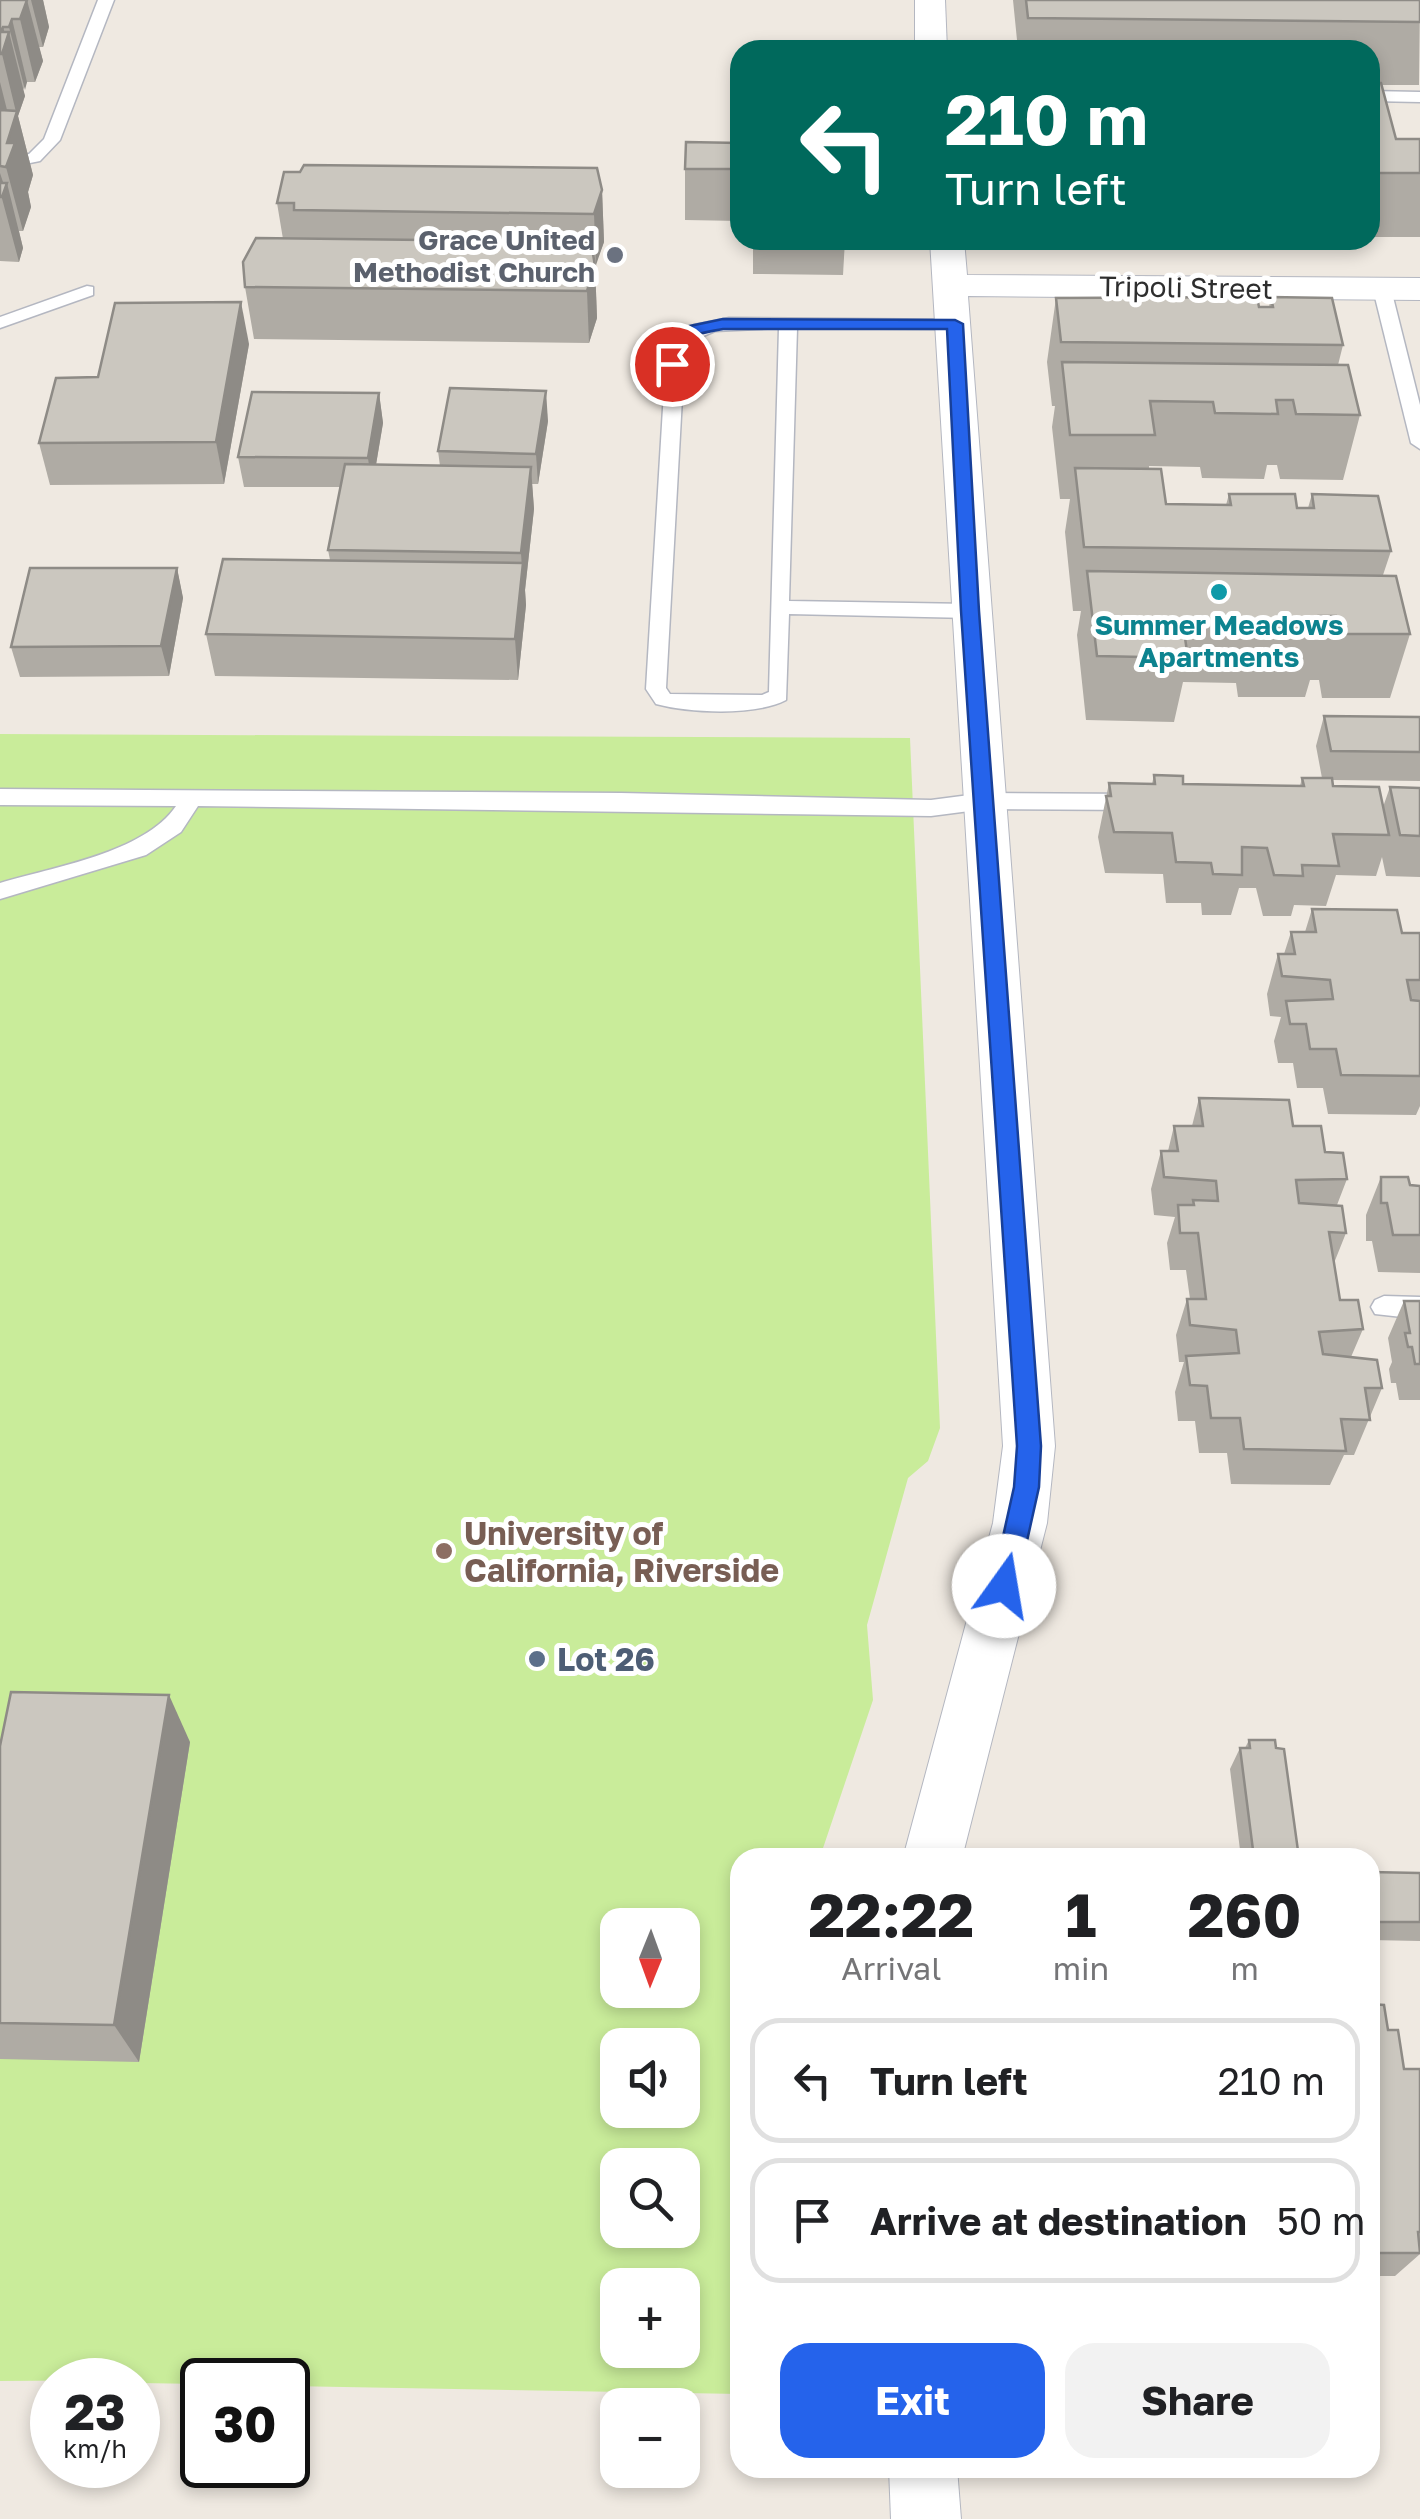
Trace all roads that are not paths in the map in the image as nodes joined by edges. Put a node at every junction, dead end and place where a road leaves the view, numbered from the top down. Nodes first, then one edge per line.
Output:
1 (106, 0) edge
2 (930, 0) edge
3 (931, 40) edge
4 (1380, 96) edge
5 (1420, 97) edge
6 (0, 164) edge
7 (948, 250) edge
8 (952, 285) junction
9 (1382, 289) junction
10 (1420, 290) edge
11 (87, 291) dead end
12 (0, 323) edge
13 (788, 323) junction
14 (955, 324) junction
15 (1420, 443) edge
16 (779, 607) junction
17 (970, 611) junction
18 (0, 797) edge
19 (191, 800) junction
20 (986, 801) junction
21 (1170, 803) edge
22 (0, 891) edge
23 (1384, 1307) dead end
24 (1420, 1308) edge
25 (935, 1848) edge
26 (924, 2478) edge
27 (926, 2519) edge

1 - 6 lane
2 - 3 street
4 - 5 lane
7 - 8 street
8 - 9 street, Tripoli Street
8 - 14 street
9 - 10 street, Tripoli Street
9 - 15 lane
11 - 12 lane
13 - 14 lane
13 - 16 lane
13 - 16 lane
14 - 17 street
16 - 17 lane
17 - 20 street
18 - 19 lane
19 - 20 lane
19 - 22 lane
20 - 21 lane
20 - 25 street
23 - 24 lane
26 - 27 street

